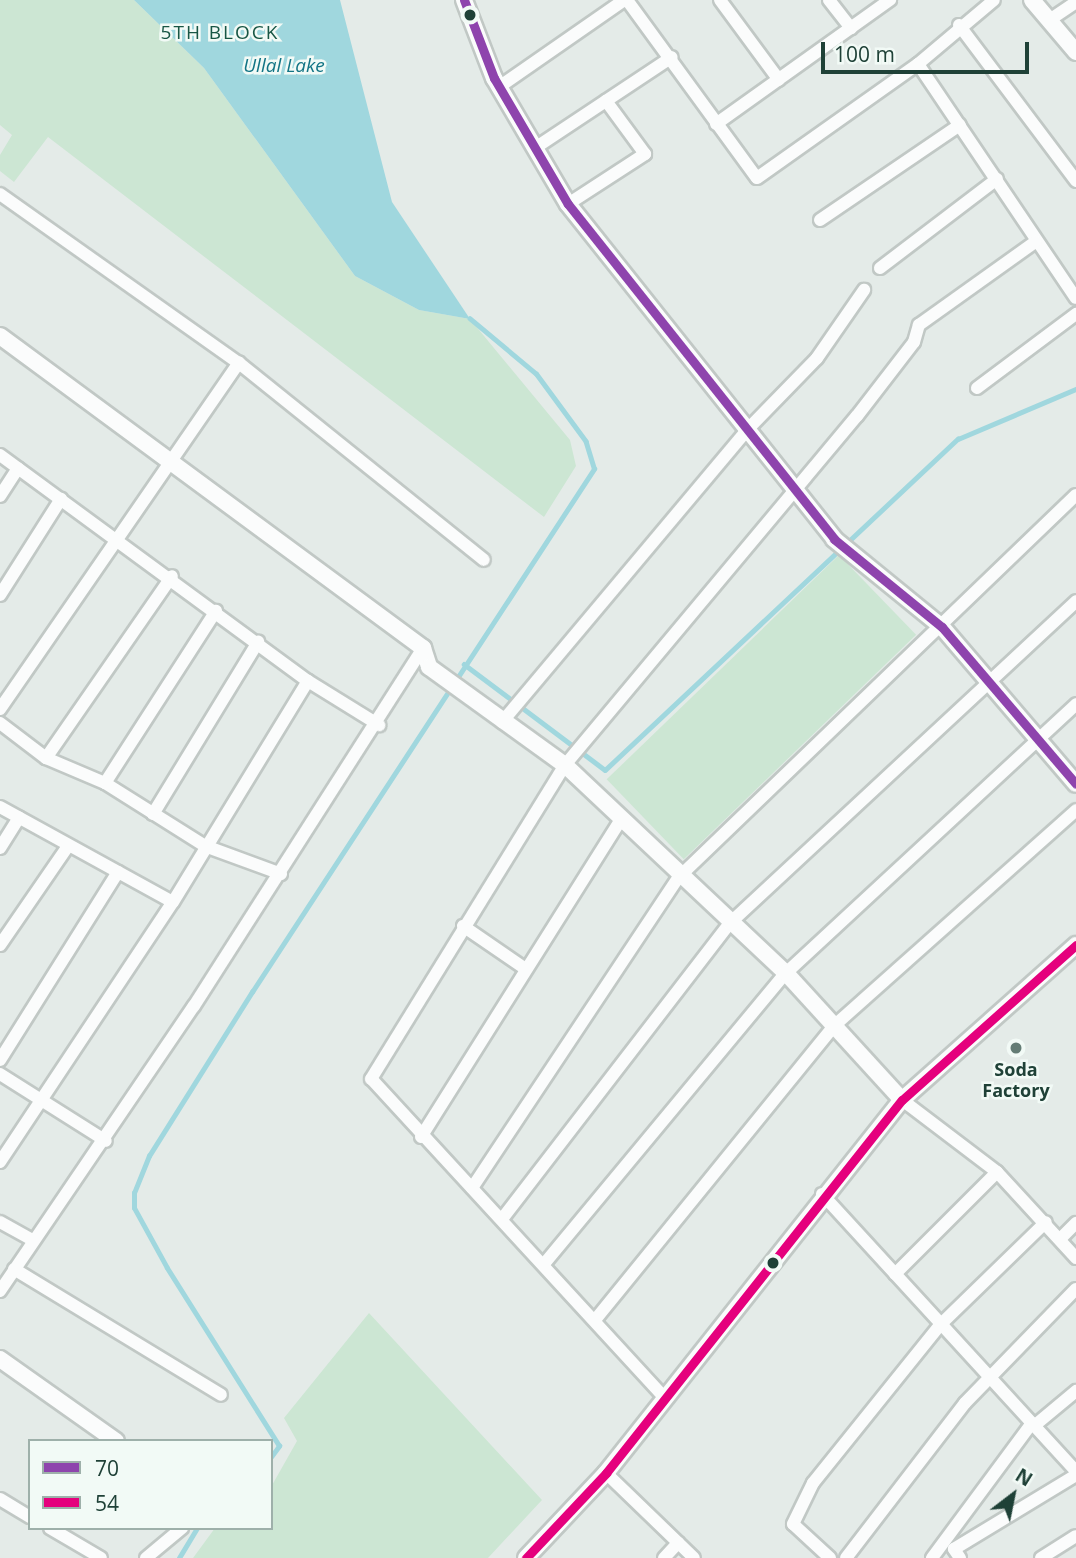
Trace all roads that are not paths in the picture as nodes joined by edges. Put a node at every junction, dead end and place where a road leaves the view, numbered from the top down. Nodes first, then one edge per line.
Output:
1 (625, 0) edge
2 (720, 0) edge
3 (829, 0) edge
4 (890, 0) edge
5 (994, 0) edge
6 (1032, 0) edge
7 (469, 2) edge
8 (1076, 2) edge
9 (1048, 21) junction
10 (959, 24) junction
11 (851, 28) junction
12 (1076, 52) edge
13 (672, 57) junction
14 (918, 64) junction
15 (779, 80) junction
16 (499, 88) junction
17 (606, 101) junction
18 (716, 124) junction
19 (960, 125) junction
20 (535, 148) junction
21 (997, 179) junction
22 (1076, 181) edge
23 (0, 194) edge
24 (568, 204) junction
25 (820, 220) dead end
26 (1035, 242) junction
27 (880, 268) dead end
28 (864, 290) dead end
29 (1076, 298) edge
30 (1076, 314) edge
31 (0, 337) edge
32 (239, 363) junction
33 (977, 388) dead end
34 (747, 430) junction
35 (0, 455) edge
36 (167, 459) junction
37 (18, 468) junction
38 (794, 488) junction
39 (1076, 495) edge
40 (0, 496) edge
41 (61, 499) junction
42 (114, 537) junction
43 (484, 560) dead end
44 (172, 576) junction
45 (0, 595) edge
46 (1076, 601) edge
47 (216, 611) junction
48 (942, 627) junction
49 (258, 642) junction
50 (423, 648) junction
51 (308, 681) junction
52 (984, 684) junction
53 (1076, 704) edge
54 (0, 709) edge
55 (502, 722) junction
56 (0, 723) edge
57 (379, 725) junction
58 (1036, 741) junction
59 (46, 758) junction
60 (565, 765) junction
61 (105, 783) junction
62 (1076, 784) edge
63 (0, 807) edge
64 (1076, 810) edge
65 (153, 814) junction
66 (19, 818) junction
67 (622, 818) junction
68 (68, 846) junction
69 (205, 846) junction
70 (0, 849) edge
71 (118, 872) junction
72 (281, 874) junction
73 (679, 877) junction
74 (173, 902) junction
75 (730, 923) junction
76 (463, 926) junction
77 (0, 945) edge
78 (1076, 945) edge
79 (524, 968) junction
80 (786, 973) junction
81 (835, 1025) junction
82 (0, 1060) edge
83 (0, 1074) edge
84 (41, 1100) junction
85 (902, 1100) junction
86 (421, 1137) junction
87 (106, 1141) junction
88 (0, 1162) edge
89 (997, 1172) junction
90 (472, 1188) junction
91 (822, 1194) junction
92 (502, 1219) junction
93 (0, 1222) edge
94 (1046, 1222) junction
95 (1076, 1223) edge
96 (1060, 1239) junction
97 (32, 1240) junction
98 (1076, 1258) edge
99 (544, 1264) junction
100 (14, 1269) junction
101 (895, 1274) junction
102 (1076, 1289) edge
103 (0, 1291) edge
104 (595, 1320) junction
105 (941, 1324) junction
106 (0, 1359) edge
107 (991, 1379) junction
108 (1076, 1391) edge
109 (221, 1395) dead end
110 (663, 1396) junction
111 (1033, 1424) junction
112 (113, 1439) edge
113 (606, 1473) junction
114 (1076, 1473) edge
115 (0, 1499) edge
116 (28, 1516) edge
117 (53, 1530) edge
118 (180, 1530) edge
119 (1076, 1536) edge
120 (678, 1543) junction
121 (100, 1558) edge
122 (146, 1558) edge
123 (526, 1558) edge
124 (664, 1558) edge
125 (694, 1558) edge
126 (830, 1558) edge
127 (846, 1558) edge
128 (932, 1558) edge
129 (960, 1558) edge
130 (1041, 1558) edge

1 - 13 street
1 - 16 street
2 - 15 street
3 - 11 street
4 - 11 street
5 - 10 street
6 - 9 street
7 - 16 street
8 - 9 street
9 - 12 street
10 - 14 street
10 - 22 street
11 - 15 street
13 - 17 street
13 - 18 street
14 - 18 street
14 - 19 street
15 - 18 street
16 - 20 street
17 - 20 street
17 - 24 street
19 - 21 street
19 - 25 street
20 - 24 street
21 - 26 street
21 - 27 street
23 - 32 street
24 - 34 street
26 - 29 street
26 - 38 street
28 - 34 street
30 - 33 street
31 - 36 street
32 - 36 street
32 - 43 street
34 - 38 street
34 - 55 street
35 - 37 street
36 - 42 street
36 - 50 street
37 - 40 street
37 - 41 street
38 - 48 street
38 - 60 street
39 - 48 street
41 - 42 street
41 - 45 street
42 - 44 street
42 - 54 street
44 - 47 street
44 - 59 street
46 - 52 street
47 - 49 street
47 - 61 street
48 - 52 street
48 - 73 street
49 - 51 street
49 - 65 street
50 - 55 street
50 - 57 street
51 - 57 street
51 - 69 street
52 - 58 street
52 - 75 street
53 - 58 street
55 - 60 street
56 - 59 street
57 - 72 street
58 - 62 street
58 - 80 street
59 - 61 street
60 - 67 street
60 - 76 street
61 - 65 street
63 - 66 street
64 - 81 street
65 - 69 street
66 - 68 street
66 - 70 street
67 - 73 street
67 - 79 street
68 - 71 street
68 - 77 street
69 - 72 street
69 - 74 street
71 - 74 street
71 - 82 street
72 - 87 street
73 - 75 street
73 - 90 street
74 - 84 street
75 - 80 street
75 - 92 street
76 - 79 street
76 - 86 street
78 - 85 street
79 - 86 street
80 - 81 street
80 - 99 street
81 - 85 street
81 - 104 street
83 - 84 street
84 - 87 street
84 - 88 street
85 - 89 street
85 - 91 street
86 - 90 street
87 - 97 street
89 - 94 street
89 - 101 street
90 - 92 street
91 - 101 street
91 - 110 street
92 - 99 street
93 - 97 street
94 - 96 street
94 - 105 street
95 - 96 street
96 - 98 street
97 - 100 street
99 - 104 street
100 - 103 street
100 - 109 street
101 - 105 street
102 - 107 street
104 - 110 street
105 - 107 street
105 - 126 street
106 - 112 street
107 - 111 street
107 - 127 street
108 - 111 street
110 - 113 street
111 - 114 street
111 - 128 street
113 - 120 street
113 - 123 street
114 - 129 street
115 - 116 street
117 - 121 street
118 - 122 street
119 - 130 street
120 - 124 street
120 - 125 street

